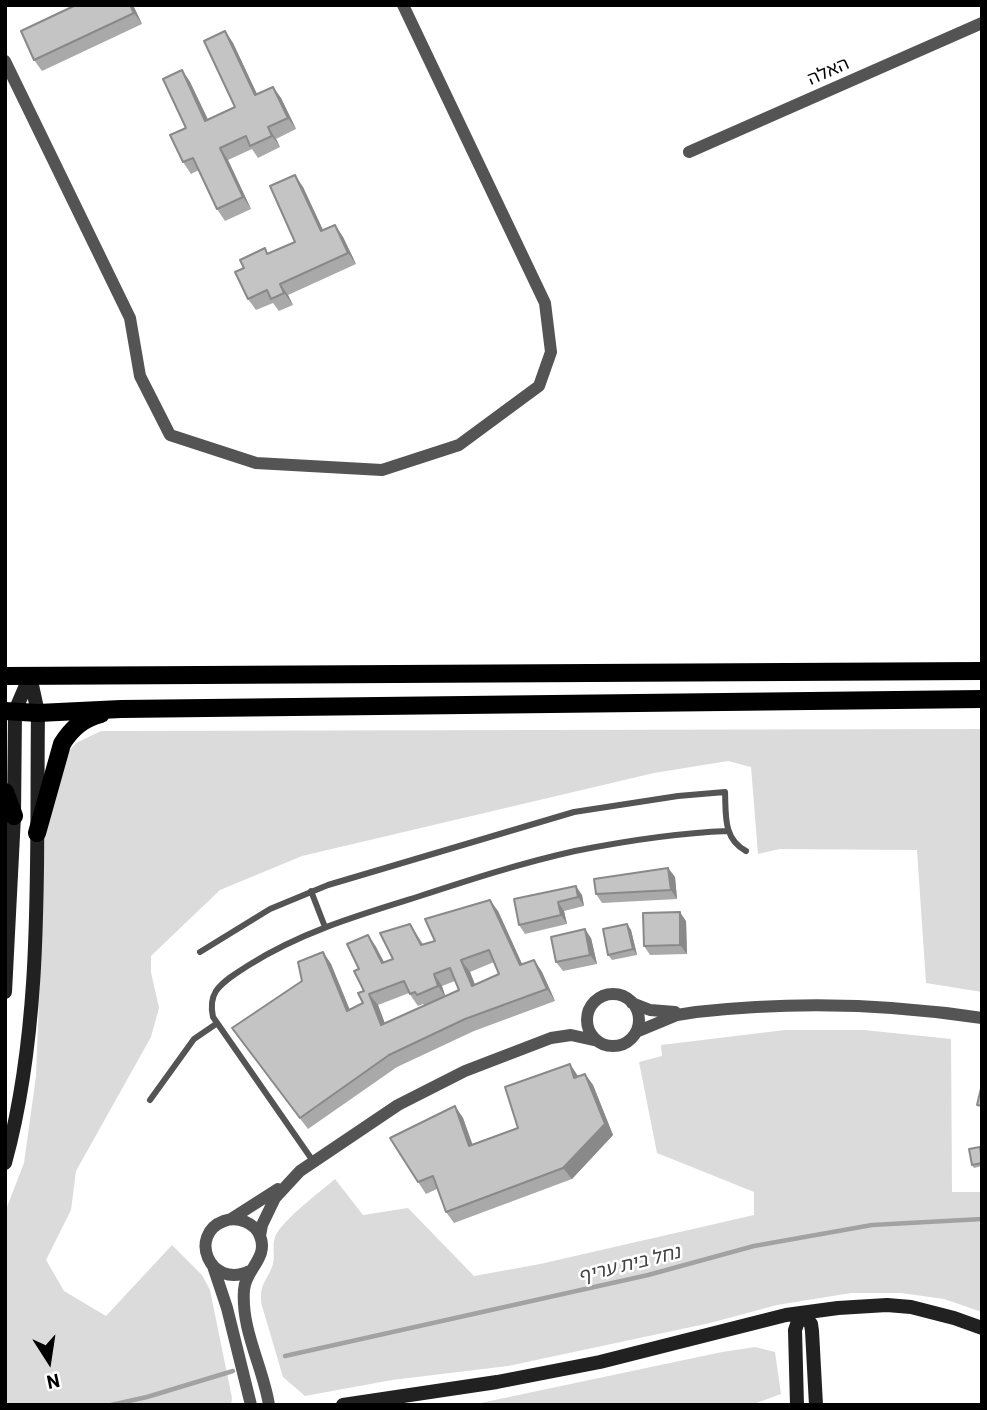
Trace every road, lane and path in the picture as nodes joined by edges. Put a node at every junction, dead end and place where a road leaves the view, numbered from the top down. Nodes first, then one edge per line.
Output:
1 (402, 5) edge
2 (982, 23) edge
3 (5, 61) edge
4 (689, 152) dead end
5 (982, 671) edge
6 (5, 676) edge
7 (30, 676) junction
8 (982, 699) edge
9 (121, 709) junction
10 (10, 711) edge
11 (38, 712) junction
12 (5, 792) edge
13 (14, 816) junction
14 (728, 831) junction
15 (37, 833) junction
16 (747, 851) dead end
17 (311, 891) junction
18 (326, 927) junction
19 (200, 952) dead end
20 (5, 992) edge
21 (632, 1003) junction
22 (590, 1010) junction
23 (686, 1013) junction
24 (982, 1018) edge
25 (216, 1024) junction
26 (636, 1032) junction
27 (551, 1038) junction
28 (598, 1041) junction
29 (150, 1100) dead end
30 (313, 1161) junction
31 (5, 1163) edge
32 (287, 1183) junction
33 (231, 1219) junction
34 (260, 1236) junction
35 (213, 1266) junction
36 (250, 1271) junction
37 (801, 1313) junction
38 (982, 1328) edge
39 (251, 1405) edge
40 (269, 1405) edge
41 (343, 1405) edge
42 (797, 1405) edge
43 (816, 1405) edge

1 - 3 street
2 - 4 street, האלה
5 - 7 main road
6 - 7 main road
7 - 10 street
7 - 11 street
8 - 9 main road
9 - 11 main road
9 - 15 main road
10 - 11 main road
10 - 13 street
11 - 15 street
12 - 13 main road
13 - 20 street
14 - 16 lane
14 - 17 lane
14 - 18 lane
15 - 31 street
17 - 18 lane
17 - 19 lane
18 - 25 lane
21 - 22 street
21 - 23 street
21 - 26 street
22 - 27 street
22 - 28 street
23 - 24 street
23 - 26 street
25 - 29 lane
25 - 30 lane
26 - 28 street
27 - 28 street
27 - 30 street
30 - 32 street
32 - 33 street
32 - 34 street
33 - 34 street
33 - 35 street
34 - 36 street
35 - 36 street
35 - 39 street
36 - 40 street
37 - 38 street
37 - 41 street
37 - 42 street
37 - 43 street

